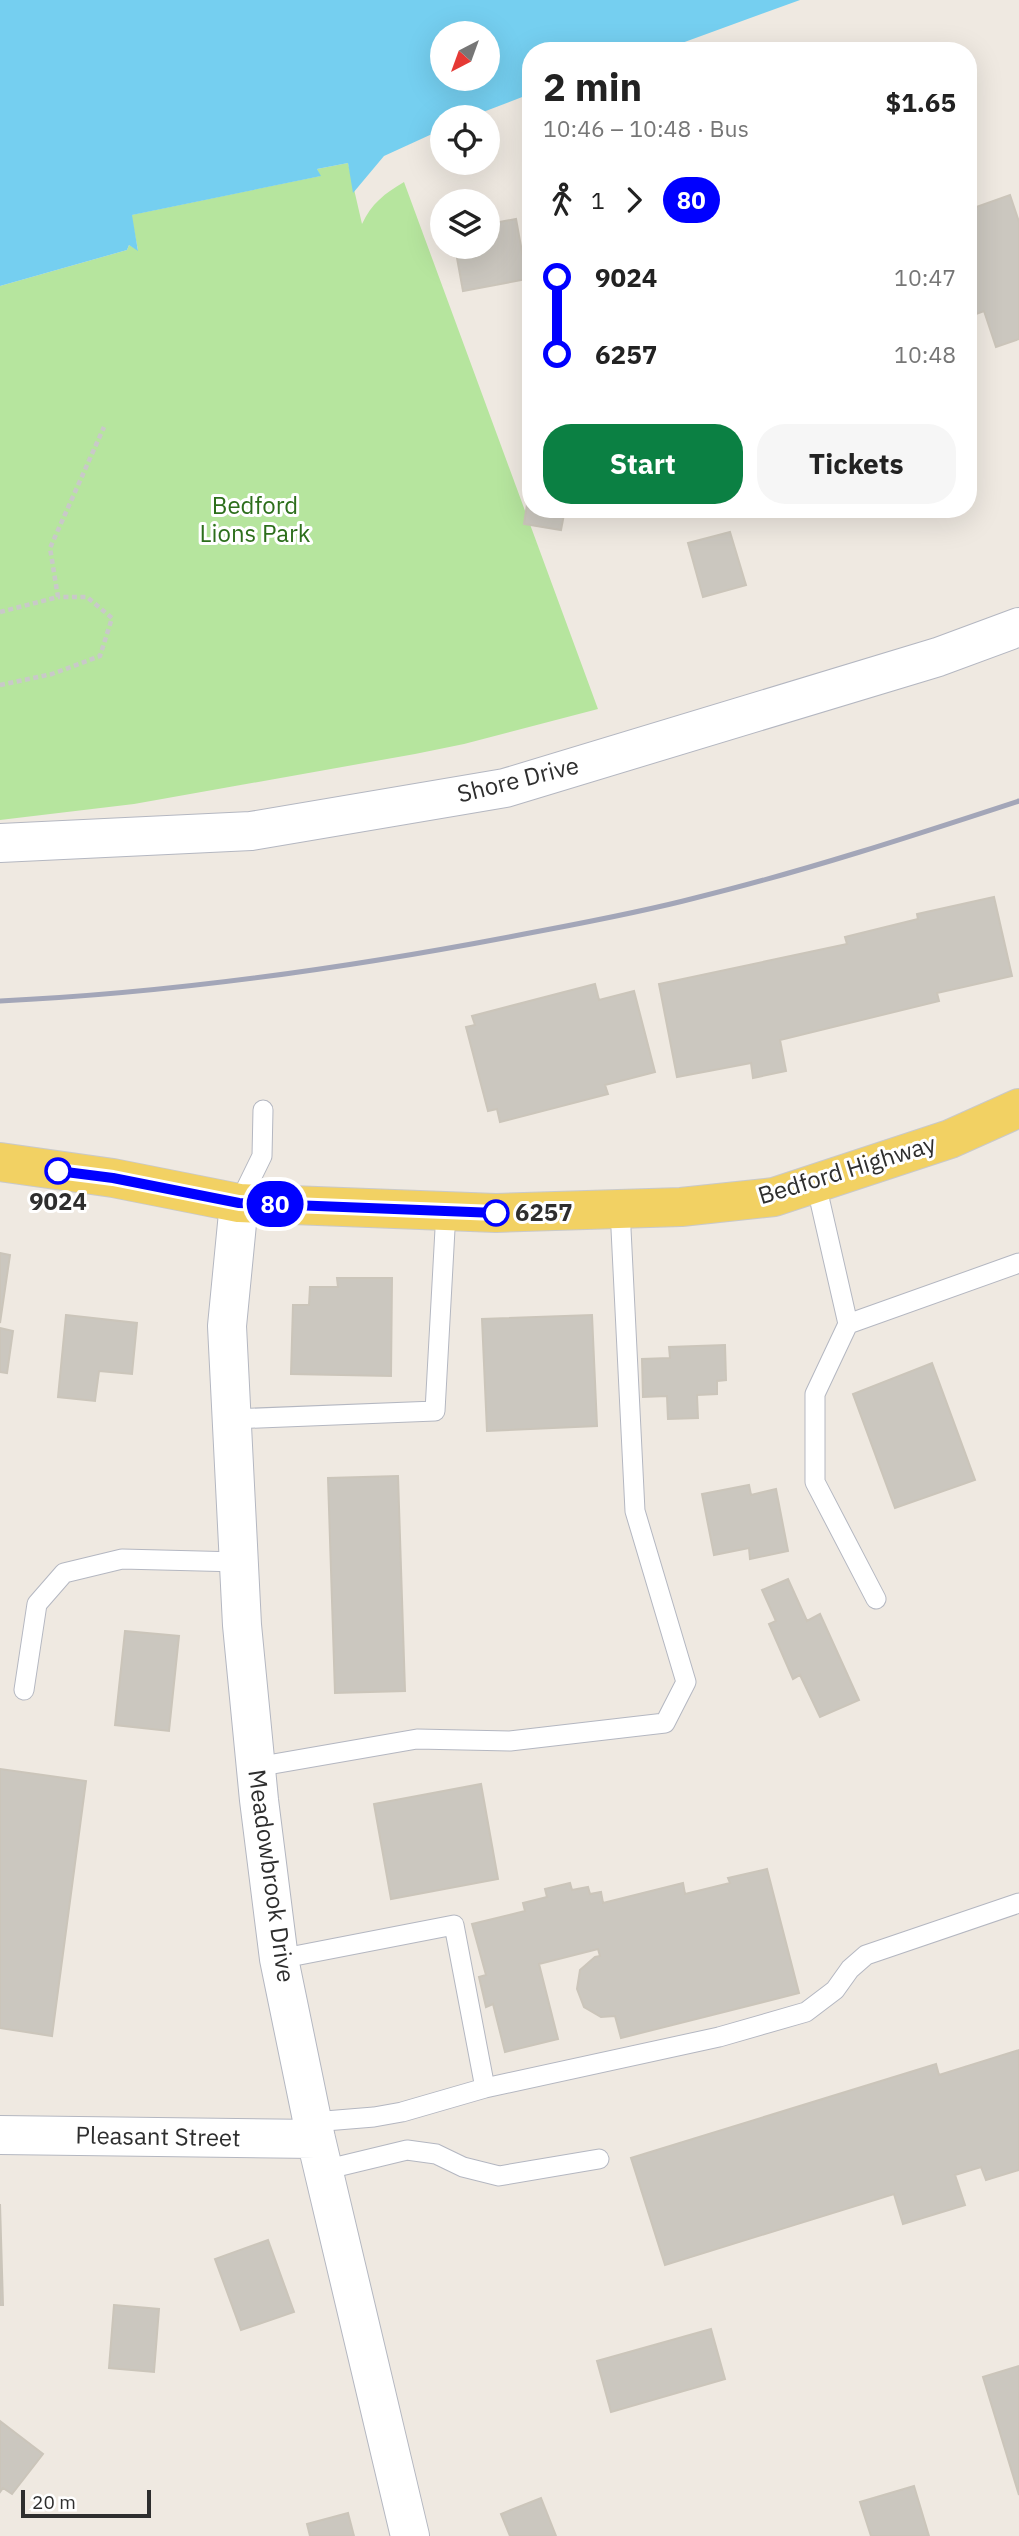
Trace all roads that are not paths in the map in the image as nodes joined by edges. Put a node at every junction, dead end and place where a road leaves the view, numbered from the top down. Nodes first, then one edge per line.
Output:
1 (1019, 627) edge
2 (0, 843) edge
3 (1019, 1108) edge
4 (263, 1110) dead end
5 (0, 1163) edge
6 (816, 1184) junction
7 (239, 1203) junction
8 (620, 1209) junction
9 (446, 1211) junction
10 (1019, 1263) edge
11 (848, 1324) junction
12 (232, 1419) junction
13 (239, 1562) junction
14 (876, 1599) dead end
15 (24, 1690) dead end
16 (256, 1767) junction
17 (1019, 1903) edge
18 (279, 1959) junction
19 (485, 2088) junction
20 (0, 2135) edge
21 (317, 2144) junction
22 (599, 2159) dead end
23 (410, 2536) edge

1 - 2 street, Shore Drive
3 - 6 main road, Bedford Highway
4 - 7 lane
5 - 7 main road, Bedford Highway
6 - 8 main road, Bedford Highway
6 - 11 lane
7 - 9 main road, Bedford Highway
7 - 12 street, Meadowbrook Drive
8 - 9 main road, Bedford Highway
8 - 16 lane
9 - 12 lane
10 - 11 lane
11 - 14 lane
12 - 13 street, Meadowbrook Drive
13 - 15 lane
13 - 16 street, Meadowbrook Drive
16 - 18 street, Meadowbrook Drive
17 - 19 lane
18 - 19 lane
18 - 21 street, Meadowbrook Drive
19 - 21 lane
20 - 21 street, Pleasant Street
21 - 22 lane
21 - 23 street, Meadowbrook Drive

